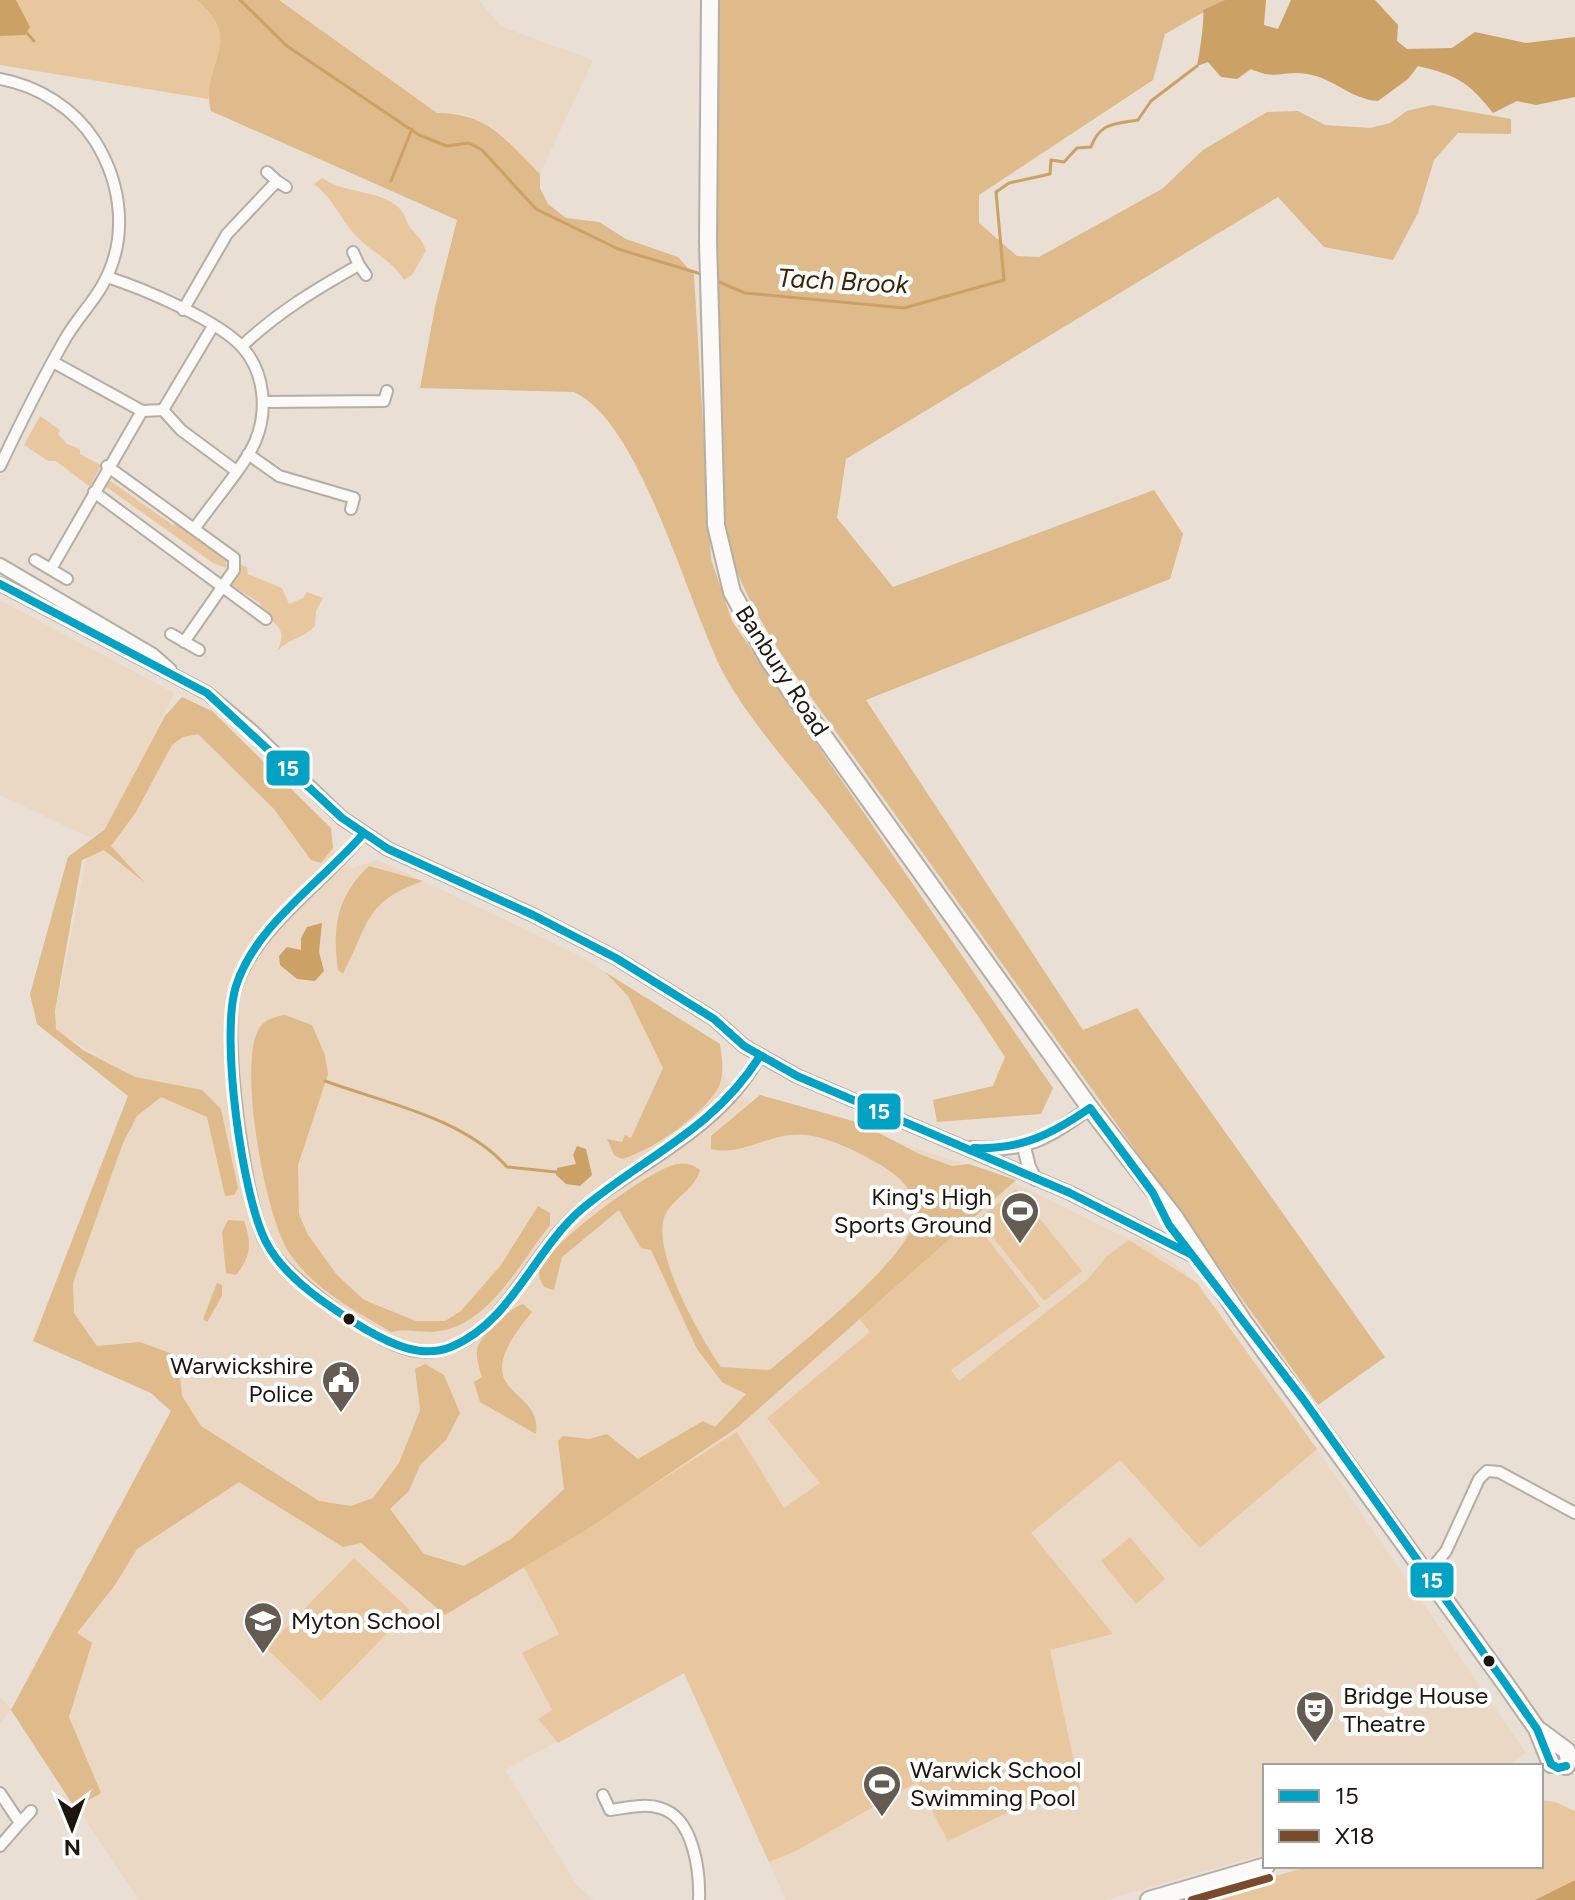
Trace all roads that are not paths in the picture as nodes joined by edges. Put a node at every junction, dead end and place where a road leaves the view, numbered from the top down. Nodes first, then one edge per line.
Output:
1 (710, 0) edge
2 (0, 79) edge
3 (267, 172) dead end
4 (353, 252) dead end
5 (359, 265) junction
6 (366, 275) dead end
7 (107, 277) junction
8 (183, 310) junction
9 (213, 326) junction
10 (242, 346) junction
11 (53, 362) junction
12 (264, 402) junction
13 (385, 402) dead end
14 (163, 410) junction
15 (142, 411) junction
16 (248, 454) junction
17 (0, 465) edge
18 (107, 466) junction
19 (235, 470) junction
20 (94, 492) junction
21 (354, 498) dead end
22 (195, 528) junction
23 (35, 560) dead end
24 (0, 565) edge
25 (51, 569) junction
26 (67, 579) dead end
27 (0, 584) edge
28 (224, 585) junction
29 (266, 619) dead end
30 (171, 634) dead end
31 (184, 642) junction
32 (199, 650) dead end
33 (179, 677) junction
34 (363, 834) junction
35 (760, 1056) junction
36 (1090, 1108) junction
37 (1024, 1147) junction
38 (965, 1148) junction
39 (1035, 1179) junction
40 (1153, 1193) junction
41 (1192, 1255) junction
42 (1219, 1286) junction
43 (1575, 1513) edge
44 (1428, 1573) junction
45 (1560, 1760) edge
46 (0, 1793) edge
47 (603, 1795) dead end
48 (31, 1811) dead end
49 (20, 1823) junction
50 (0, 1846) edge
51 (1263, 1867) edge
52 (699, 1900) edge
53 (1149, 1900) edge

1 - 36 main road, Banbury Road
2 - 7 street
3 - 8 street
4 - 5 street
5 - 6 street
5 - 10 street
7 - 8 street
7 - 11 street
8 - 9 street
9 - 10 street
9 - 14 street
10 - 12 street
11 - 15 street
11 - 17 street
12 - 13 street
12 - 16 street
14 - 15 street
14 - 19 street
15 - 18 street
16 - 19 street
16 - 21 street
18 - 20 street
18 - 22 street
19 - 22 street
20 - 25 street
20 - 28 street
22 - 28 street
23 - 25 street
24 - 33 street
25 - 26 street
27 - 33 street
28 - 29 street
28 - 31 street
30 - 31 street
31 - 32 street
33 - 34 street
34 - 35 street
34 - 35 street
35 - 38 street
36 - 37 street
36 - 40 main road, Banbury Road
37 - 38 street
37 - 39 street
38 - 39 street
39 - 41 street
40 - 41 main road, Banbury Road
40 - 42 main road, Banbury Road
41 - 42 main road, Banbury Road
42 - 44 main road, Banbury Road
43 - 44 street
44 - 45 main road, Banbury Road
46 - 49 street
47 - 52 street
48 - 49 street
49 - 50 street
51 - 53 main road

